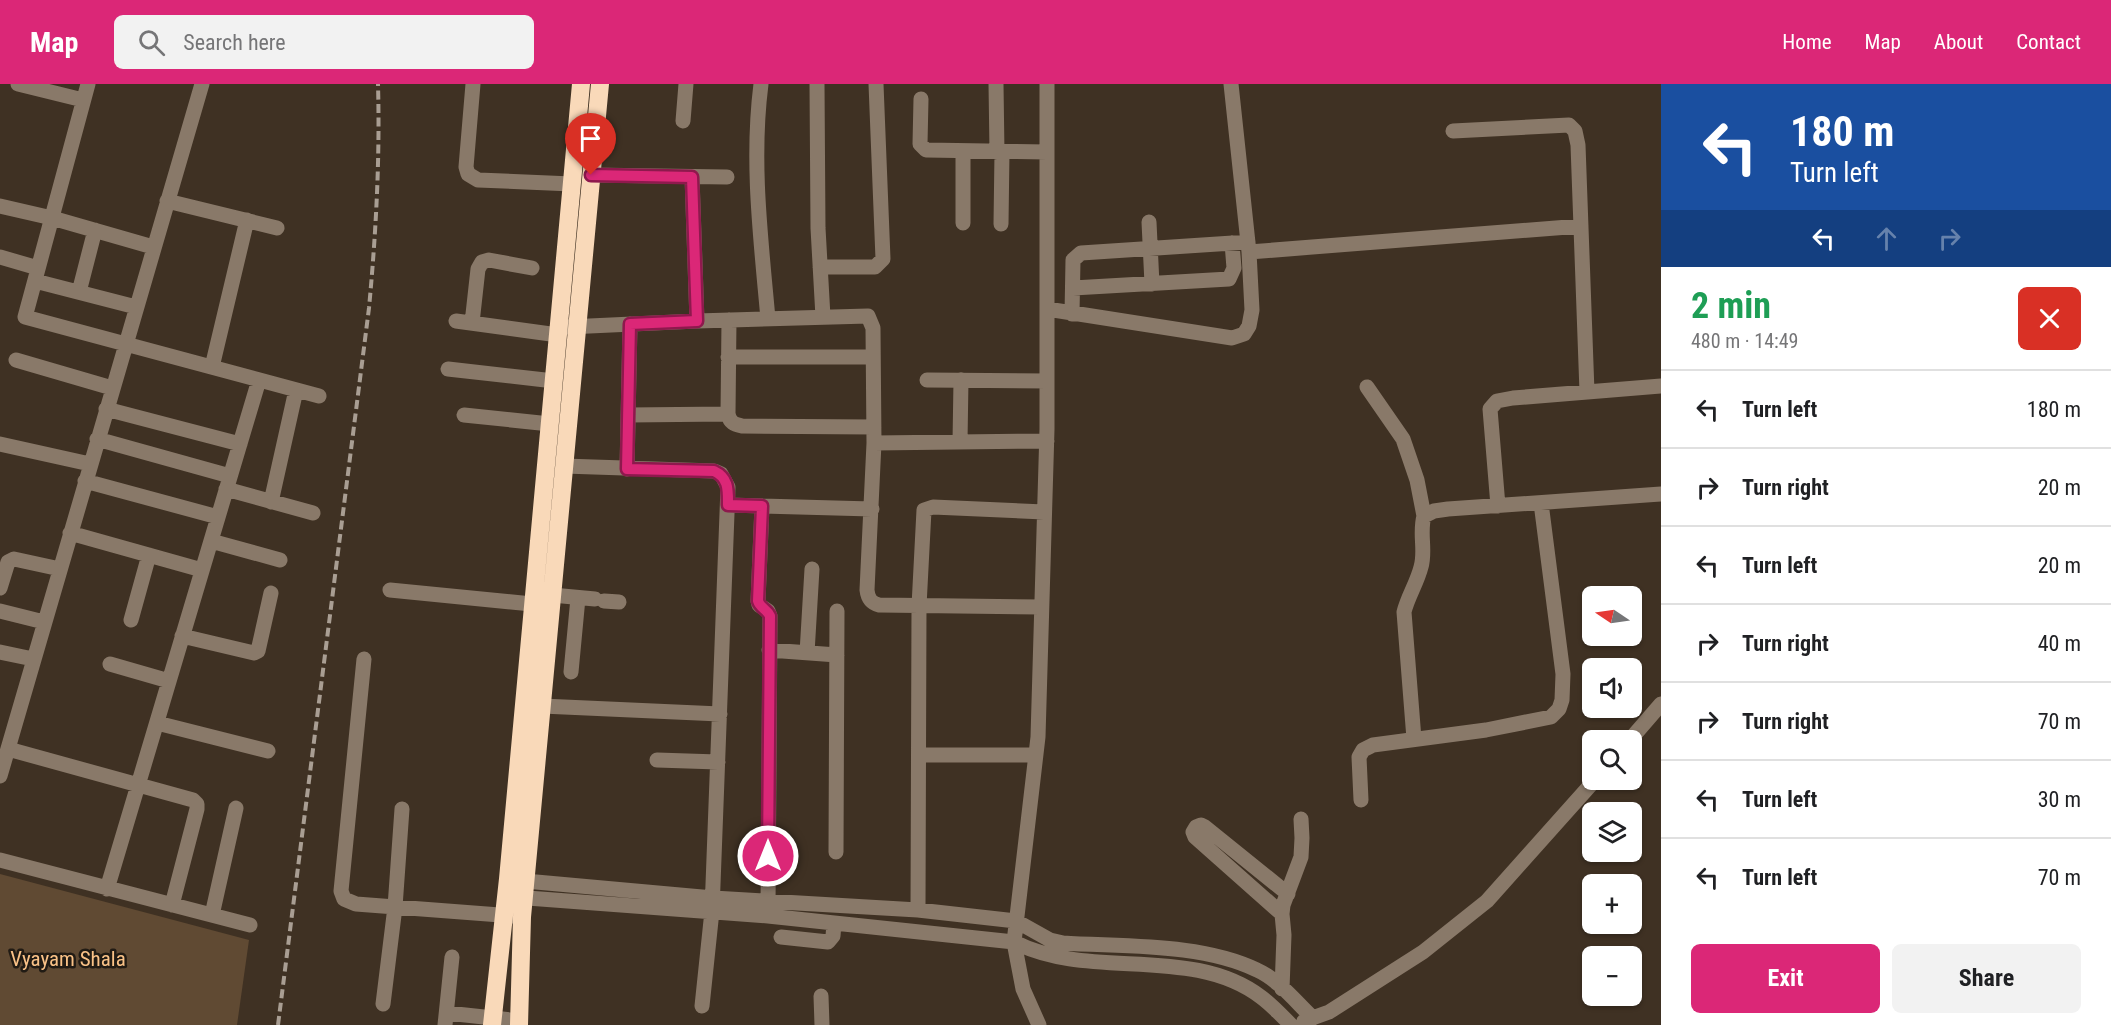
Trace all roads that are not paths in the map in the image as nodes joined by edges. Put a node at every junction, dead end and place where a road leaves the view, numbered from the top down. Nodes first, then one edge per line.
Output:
1 (18, 84) edge
2 (88, 84) edge
3 (202, 84) edge
4 (474, 84) edge
5 (581, 84) edge
6 (600, 84) edge
7 (686, 84) edge
8 (761, 84) edge
9 (817, 84) edge
10 (876, 84) edge
11 (996, 84) edge
12 (1047, 84) edge
13 (1232, 84) edge
14 (921, 99) dead end
15 (83, 100) junction
16 (683, 121) dead end
17 (1453, 131) dead end
18 (963, 152) junction
19 (1000, 152) junction
20 (1047, 152) junction
21 (591, 175) junction
22 (692, 177) junction
23 (727, 177) dead end
24 (572, 184) junction
25 (167, 201) junction
26 (0, 206) edge
27 (52, 218) junction
28 (247, 220) junction
29 (1149, 222) dead end
30 (963, 223) dead end
31 (1001, 224) dead end
32 (1581, 226) junction
33 (277, 228) dead end
34 (95, 230) junction
35 (1232, 243) junction
36 (153, 247) junction
37 (1248, 247) junction
38 (1150, 250) junction
39 (0, 257) edge
40 (820, 267) junction
41 (532, 268) dead end
42 (37, 274) junction
43 (1152, 284) junction
44 (1073, 288) junction
45 (79, 292) junction
46 (136, 307) junction
47 (1047, 309) junction
48 (1072, 314) junction
49 (823, 317) junction
50 (768, 319) junction
51 (729, 320) junction
52 (456, 321) dead end
53 (697, 321) junction
54 (472, 323) junction
55 (630, 324) junction
56 (564, 330) junction
57 (125, 344) junction
58 (728, 357) junction
59 (873, 357) junction
60 (16, 360) dead end
61 (212, 367) junction
62 (448, 369) dead end
63 (259, 380) junction
64 (927, 380) dead end
65 (961, 380) junction
66 (554, 381) junction
67 (1047, 381) junction
68 (1661, 386) edge
69 (1367, 387) dead end
70 (112, 388) junction
71 (296, 390) junction
72 (1587, 392) junction
73 (319, 396) dead end
74 (106, 409) junction
75 (728, 414) junction
76 (464, 415) dead end
77 (628, 415) junction
78 (550, 424) junction
79 (874, 427) junction
80 (97, 439) junction
81 (1047, 441) junction
82 (960, 442) junction
83 (874, 443) junction
84 (0, 444) edge
85 (240, 444) junction
86 (90, 464) junction
87 (564, 466) junction
88 (627, 469) junction
89 (85, 480) junction
90 (228, 483) junction
91 (1661, 494) edge
92 (271, 502) junction
93 (1540, 503) junction
94 (728, 505) junction
95 (762, 506) junction
96 (1498, 506) junction
97 (872, 508) junction
98 (1044, 512) junction
99 (313, 513) dead end
100 (1424, 516) junction
101 (218, 517) junction
102 (70, 533) junction
103 (211, 541) junction
104 (149, 555) junction
105 (280, 560) dead end
106 (60, 569) junction
107 (812, 569) dead end
108 (202, 570) junction
109 (0, 588) edge
110 (390, 590) dead end
111 (271, 593) dead end
112 (578, 598) junction
113 (552, 600) junction
114 (606, 601) dead end
115 (533, 604) junction
116 (920, 606) junction
117 (1041, 607) junction
118 (0, 611) edge
119 (837, 611) dead end
120 (131, 620) dead end
121 (44, 622) junction
122 (182, 636) junction
123 (769, 650) junction
124 (0, 652) edge
125 (807, 653) junction
126 (837, 655) junction
127 (364, 659) dead end
128 (33, 660) junction
129 (110, 664) dead end
130 (571, 672) dead end
131 (169, 681) junction
132 (1661, 704) edge
133 (542, 706) junction
134 (720, 714) junction
135 (157, 723) junction
136 (1639, 730) edge
137 (1414, 739) junction
138 (8, 749) junction
139 (268, 751) dead end
140 (919, 755) junction
141 (1035, 755) junction
142 (657, 760) dead end
143 (718, 762) junction
144 (0, 776) edge
145 (138, 785) junction
146 (1586, 790) edge
147 (1361, 800) dead end
148 (236, 808) dead end
149 (402, 809) dead end
150 (1300, 819) dead end
151 (836, 852) dead end
152 (0, 860) edge
153 (507, 887) junction
154 (107, 889) junction
155 (526, 890) junction
156 (1288, 894) junction
157 (712, 904) junction
158 (172, 905) junction
159 (395, 907) junction
160 (768, 908) junction
161 (918, 910) junction
162 (1282, 914) junction
163 (212, 915) junction
164 (504, 916) junction
165 (522, 917) junction
166 (1016, 921) junction
167 (834, 923) junction
168 (249, 925) dead end
169 (781, 937) dead end
170 (1014, 942) junction
171 (452, 957) dead end
172 (1282, 989) junction
173 (821, 996) dead end
174 (383, 1004) dead end
175 (702, 1006) dead end
176 (1313, 1018) junction
177 (446, 1019) edge
178 (494, 1022) edge
179 (519, 1023) edge
180 (822, 1025) edge
181 (1039, 1025) edge
182 (1292, 1025) edge

1 - 15 street
2 - 15 street
3 - 25 street
4 - 24 street
5 - 24 highway
6 - 21 highway
7 - 16 street
8 - 50 street
9 - 40 street
10 - 40 street
11 - 19 street
12 - 20 street
13 - 37 street
14 - 18 street
15 - 27 street
17 - 32 street
18 - 19 street
18 - 30 street
19 - 20 street
19 - 31 street
20 - 47 street
21 - 22 street
21 - 56 highway
22 - 23 street
22 - 53 street
24 - 56 highway
25 - 28 street
25 - 36 street
26 - 27 street
27 - 34 street
27 - 42 street
28 - 33 street
28 - 61 street
29 - 38 street
32 - 37 street
32 - 72 street
34 - 36 street
34 - 45 street
35 - 37 street
35 - 38 street
35 - 43 street
36 - 46 street
37 - 48 street
38 - 43 street
38 - 44 street
39 - 42 street
40 - 49 street
41 - 54 street
42 - 45 street
42 - 57 street
43 - 44 street
44 - 48 street
45 - 46 street
46 - 57 street
47 - 48 street
47 - 67 street
49 - 50 street
49 - 59 street
50 - 51 street
51 - 53 street
51 - 58 street
52 - 54 street
53 - 55 street
54 - 56 street
55 - 56 street
55 - 77 street
56 - 66 highway
56 - 87 highway
57 - 61 street
57 - 70 street
58 - 59 street
58 - 75 street
59 - 79 street
60 - 70 street
61 - 63 street
62 - 66 street
63 - 71 street
63 - 85 street
64 - 65 street
65 - 67 street
65 - 82 street
66 - 78 highway
67 - 81 street
68 - 72 street
69 - 100 street
70 - 74 street
71 - 73 street
71 - 92 street
72 - 96 street
74 - 80 street
74 - 85 street
75 - 77 street
75 - 79 street
76 - 78 street
77 - 88 street
78 - 115 highway
79 - 83 street
80 - 86 street
80 - 90 street
81 - 82 street
81 - 98 street
82 - 83 street
83 - 97 street
84 - 86 street
85 - 90 street
86 - 89 street
87 - 88 street
87 - 113 highway
88 - 94 street
89 - 101 street
89 - 102 street
90 - 92 street
90 - 101 street
91 - 93 street
92 - 99 street
93 - 96 street
93 - 137 street
94 - 95 street
94 - 134 street
95 - 97 street
95 - 123 street
96 - 100 street
97 - 116 street
98 - 116 street
98 - 117 street
100 - 137 street
101 - 103 street
102 - 104 street
102 - 106 street
103 - 105 street
103 - 108 street
104 - 108 street
104 - 120 street
106 - 109 street
106 - 121 street
107 - 125 street
108 - 122 street
110 - 115 street
111 - 122 street
112 - 113 street
112 - 114 street
112 - 130 street
113 - 115 street
113 - 133 highway
115 - 153 highway
116 - 117 street
116 - 140 street
117 - 141 street
118 - 121 street
119 - 126 street
121 - 128 street
122 - 131 street
123 - 125 street
123 - 160 street
124 - 128 street
125 - 126 street
126 - 151 street
127 - 159 street
128 - 138 street
129 - 131 street
131 - 135 street
132 - 136 street
133 - 134 street
133 - 155 highway
134 - 143 street
135 - 139 street
135 - 145 street
137 - 147 street
138 - 144 street
138 - 145 street
140 - 141 street
140 - 161 street
141 - 166 street
142 - 143 street
143 - 157 street
145 - 154 street
145 - 158 street
146 - 176 street
148 - 163 street
149 - 159 street
150 - 156 street
152 - 154 street
153 - 155 street
153 - 164 highway
154 - 158 street
155 - 157 street
155 - 165 highway
156 - 162 street
156 - 162 street
157 - 160 street
157 - 175 street
158 - 163 street
159 - 164 street
159 - 174 street
160 - 161 street
160 - 167 street
161 - 166 street
162 - 172 street
163 - 168 street
164 - 165 street
164 - 178 highway
165 - 179 highway
166 - 170 street
166 - 172 street
167 - 169 street
167 - 170 street
170 - 181 street
170 - 182 street
171 - 177 street
172 - 176 street
173 - 180 street
176 - 182 street
177 - 178 street
178 - 179 street

